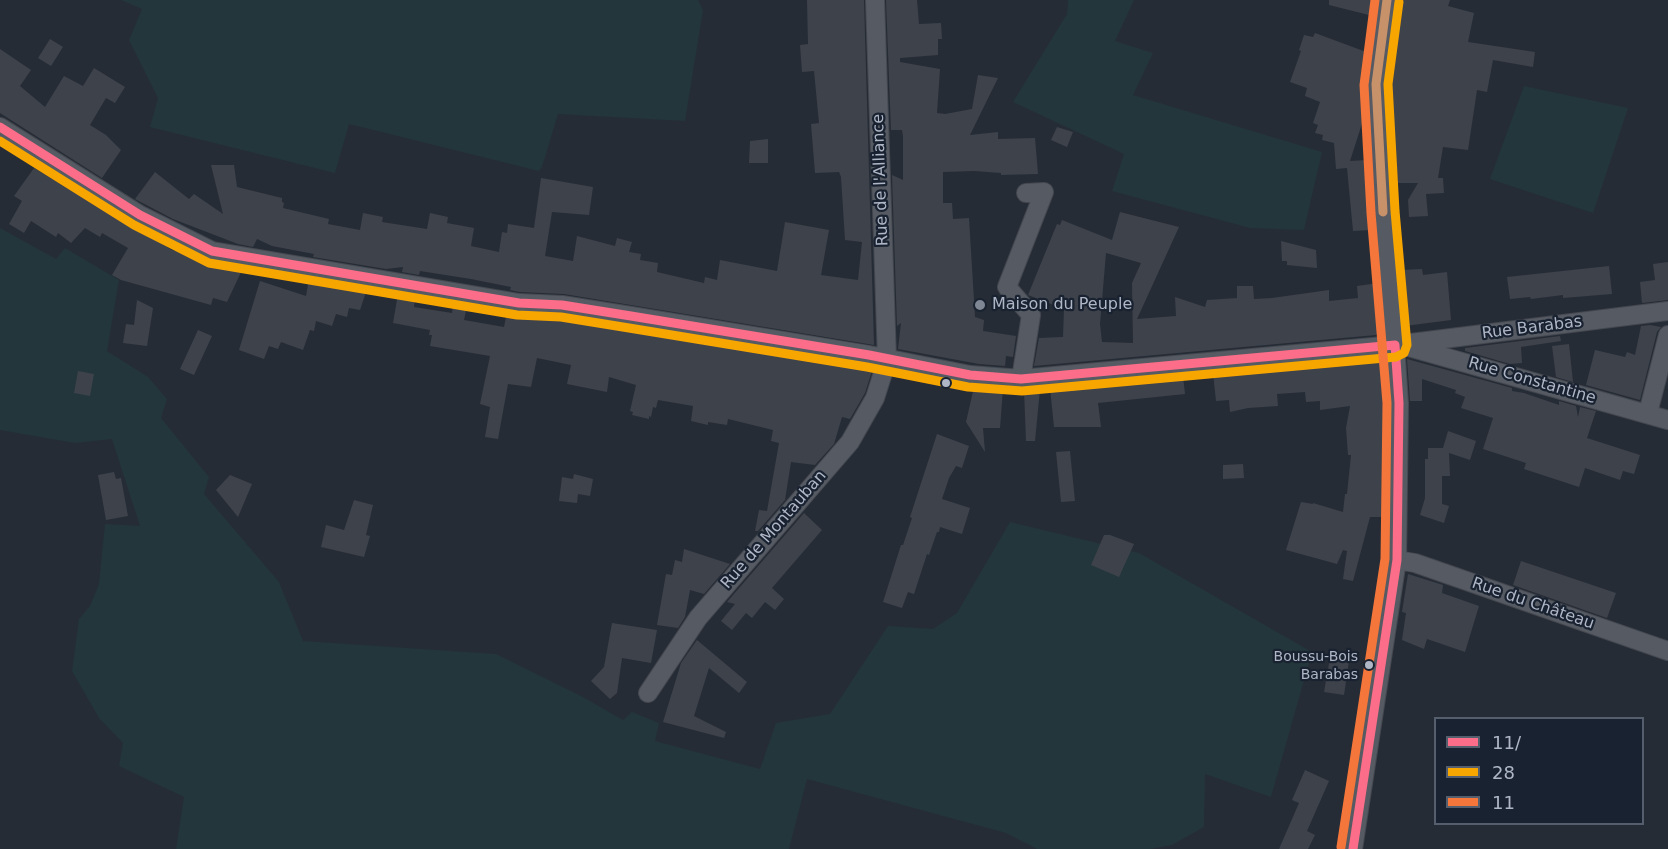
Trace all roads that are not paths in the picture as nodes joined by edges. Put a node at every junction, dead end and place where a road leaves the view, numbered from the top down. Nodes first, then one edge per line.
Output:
1 (875, 0) edge
2 (1387, 0) edge
3 (0, 128) edge
4 (1026, 194) dead end
5 (1668, 311) edge
6 (1668, 335) edge
7 (1395, 345) junction
8 (887, 360) junction
9 (1021, 379) junction
10 (1648, 413) junction
11 (1668, 420) edge
12 (1398, 560) junction
13 (1668, 651) edge
14 (648, 693) dead end
15 (1353, 849) edge

1 - 8 street, Rue de l'Alliance
2 - 7 street
3 - 8 street
4 - 9 street
5 - 7 street, Rue Barabas
6 - 10 street
7 - 9 street
7 - 10 street, Rue Constantine
7 - 12 street
8 - 9 street
8 - 14 street, Rue de Montauban
10 - 11 street, Rue Constantine
12 - 13 street, Rue du Château
12 - 15 street

